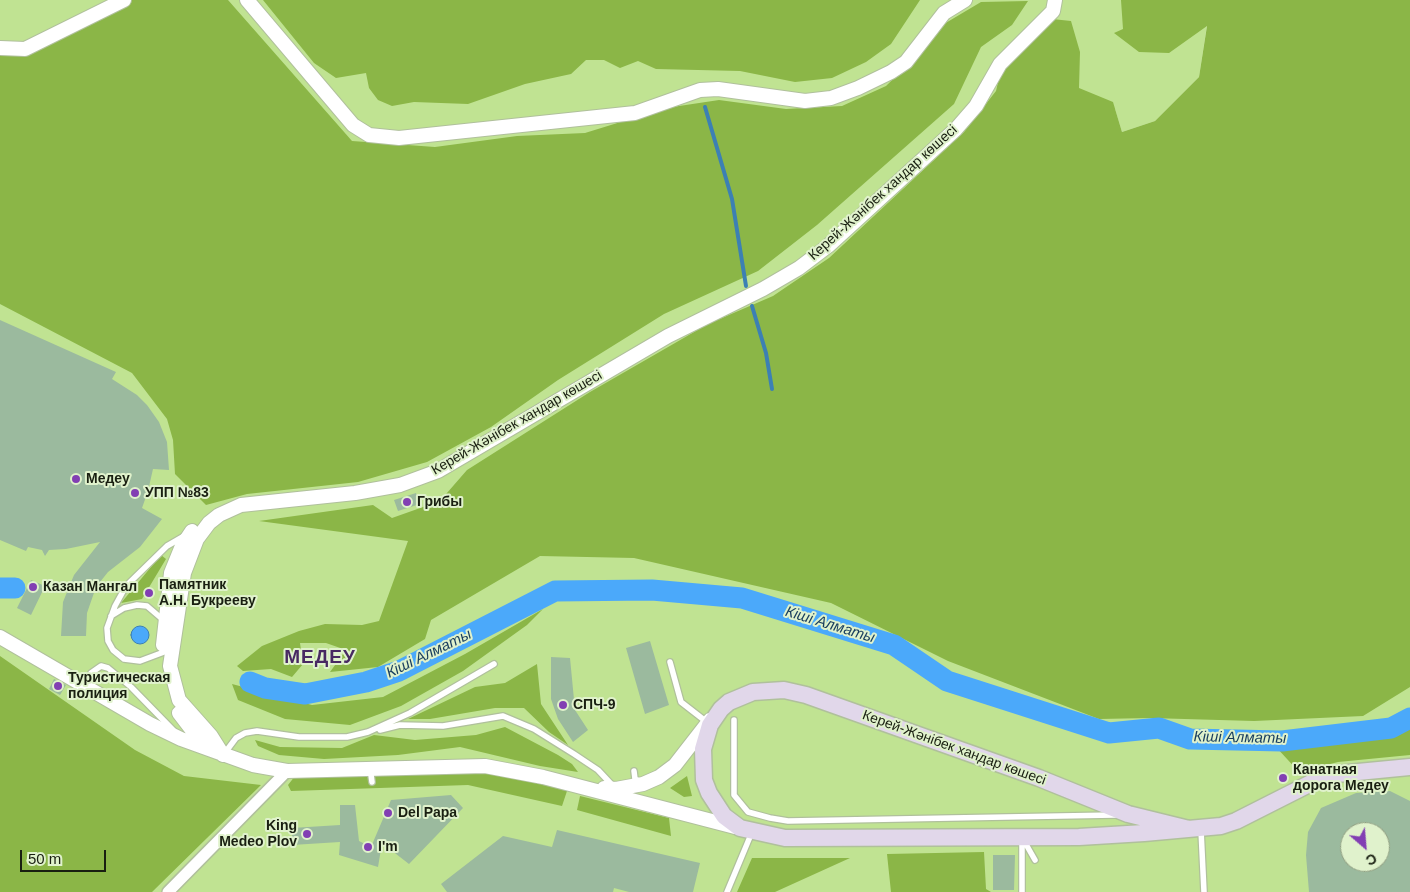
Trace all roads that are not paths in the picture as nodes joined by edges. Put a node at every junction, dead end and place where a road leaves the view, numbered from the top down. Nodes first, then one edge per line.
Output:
1 (124, 0) edge
2 (248, 0) edge
3 (965, 0) edge
4 (1054, 0) edge
5 (0, 48) edge
6 (199, 530) junction
7 (111, 616) junction
8 (161, 618) dead end
9 (0, 637) edge
10 (167, 651) junction
11 (670, 662) dead end
12 (494, 664) dead end
13 (94, 691) junction
14 (721, 709) junction
15 (734, 720) dead end
16 (708, 723) junction
17 (368, 732) junction
18 (181, 739) junction
19 (206, 749) junction
20 (222, 755) junction
21 (1410, 767) edge
22 (287, 771) junction
23 (634, 771) dead end
24 (643, 784) junction
25 (569, 785) junction
26 (616, 789) junction
27 (1128, 814) junction
28 (1195, 829) junction
29 (746, 830) junction
30 (1022, 837) junction
31 (1035, 860) dead end
32 (168, 892) edge
33 (728, 892) edge
34 (1022, 892) edge
35 (1204, 892) edge

1 - 5 street
2 - 3 street
4 - 6 street, Керей-Жәнібек хандар көшесі
6 - 7 lane
6 - 10 street, Керей-Жәнібек хандар көшесі
7 - 8 lane
7 - 10 lane
9 - 13 street
10 - 19 street, Керей-Жәнібек хандар көшесі
10 - 20 street, Керей-Жәнібек хандар көшесі
11 - 16 lane
12 - 17 lane
13 - 18 street
13 - 18 lane
14 - 16 street, Керей-Жәнібек хандар көшесі
14 - 27 main road, Керей-Жәнібек хандар көшесі
14 - 29 main road, Керей-Жәнібек хандар көшесі
15 - 27 lane
16 - 24 street, Керей-Жәнібек хандар көшесі
17 - 20 lane
17 - 26 lane
18 - 19 street
19 - 20 street
20 - 22 street, Керей-Жәнібек хандар көшесі
21 - 28 main road, Керей-Жәнібек хандар көшесі
22 - 25 street, Керей-Жәнібек хандар көшесі
22 - 32 street
23 - 24 lane
24 - 26 street, Керей-Жәнібек хандар көшесі
25 - 26 street, Керей-Жәнібек хандар көшесі
25 - 29 street, Керей-Жәнібек хандар көшесі
27 - 28 main road, Керей-Жәнібек хандар көшесі
28 - 30 main road, Керей-Жәнібек хандар көшесі
28 - 35 lane
29 - 30 main road, Керей-Жәнібек хандар көшесі
29 - 33 lane
30 - 31 lane
30 - 34 lane

